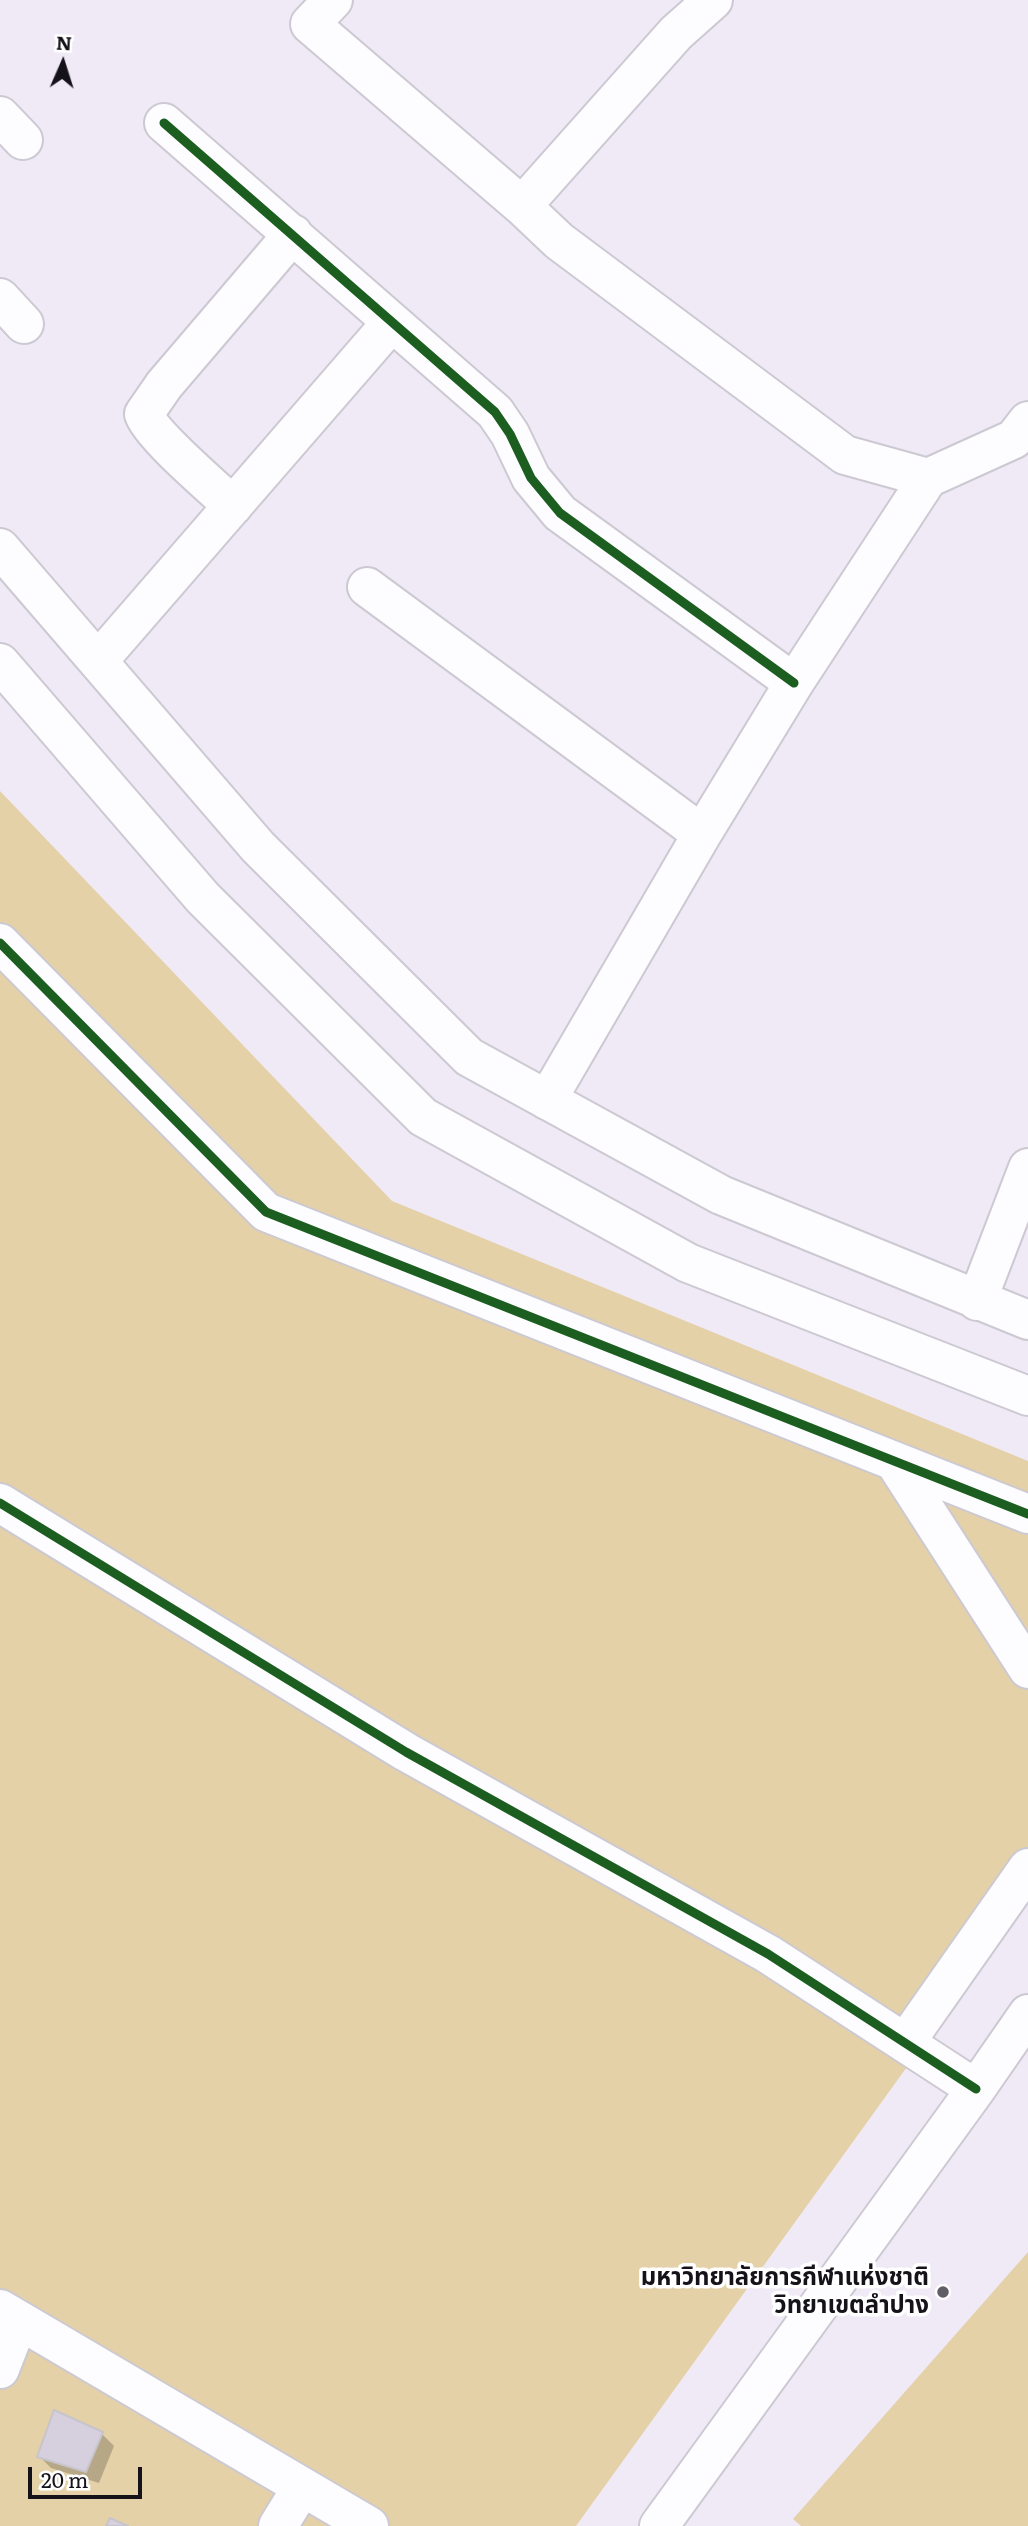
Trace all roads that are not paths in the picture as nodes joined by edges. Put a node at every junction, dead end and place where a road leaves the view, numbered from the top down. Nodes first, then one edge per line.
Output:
1 (332, 0) edge
2 (713, 0) edge
3 (164, 123) dead end
4 (522, 206) junction
5 (293, 234) junction
6 (392, 322) junction
7 (1028, 421) edge
8 (928, 478) junction
9 (233, 506) junction
10 (0, 548) edge
11 (367, 587) dead end
12 (98, 662) junction
13 (0, 663) edge
14 (794, 683) junction
15 (702, 834) junction
16 (0, 943) edge
17 (547, 1100) junction
18 (1028, 1168) edge
19 (977, 1301) junction
20 (1028, 1320) edge
21 (1028, 1396) edge
22 (894, 1461) junction
23 (0, 1503) edge
24 (1028, 1514) edge
25 (1028, 1670) edge
26 (1028, 1868) edge
27 (1028, 2014) edge
28 (905, 2043) junction
29 (976, 2090) junction
30 (9, 2314) edge
31 (0, 2369) edge
32 (302, 2487) junction
33 (278, 2526) edge
34 (369, 2526) edge
35 (659, 2526) edge

1 - 4 street
2 - 4 street
3 - 5 street
4 - 8 street
5 - 6 street
5 - 9 street
6 - 9 street
6 - 14 street
7 - 8 street
8 - 14 street
9 - 12 street
10 - 12 street
11 - 15 street
12 - 17 street
13 - 21 street
14 - 15 street
15 - 17 street
16 - 22 street
17 - 19 street
18 - 19 street
19 - 20 street
22 - 24 street
22 - 25 street
23 - 28 street
26 - 28 street
27 - 29 street
28 - 29 street
29 - 35 street
30 - 31 street
30 - 32 street
32 - 33 street
32 - 34 street

